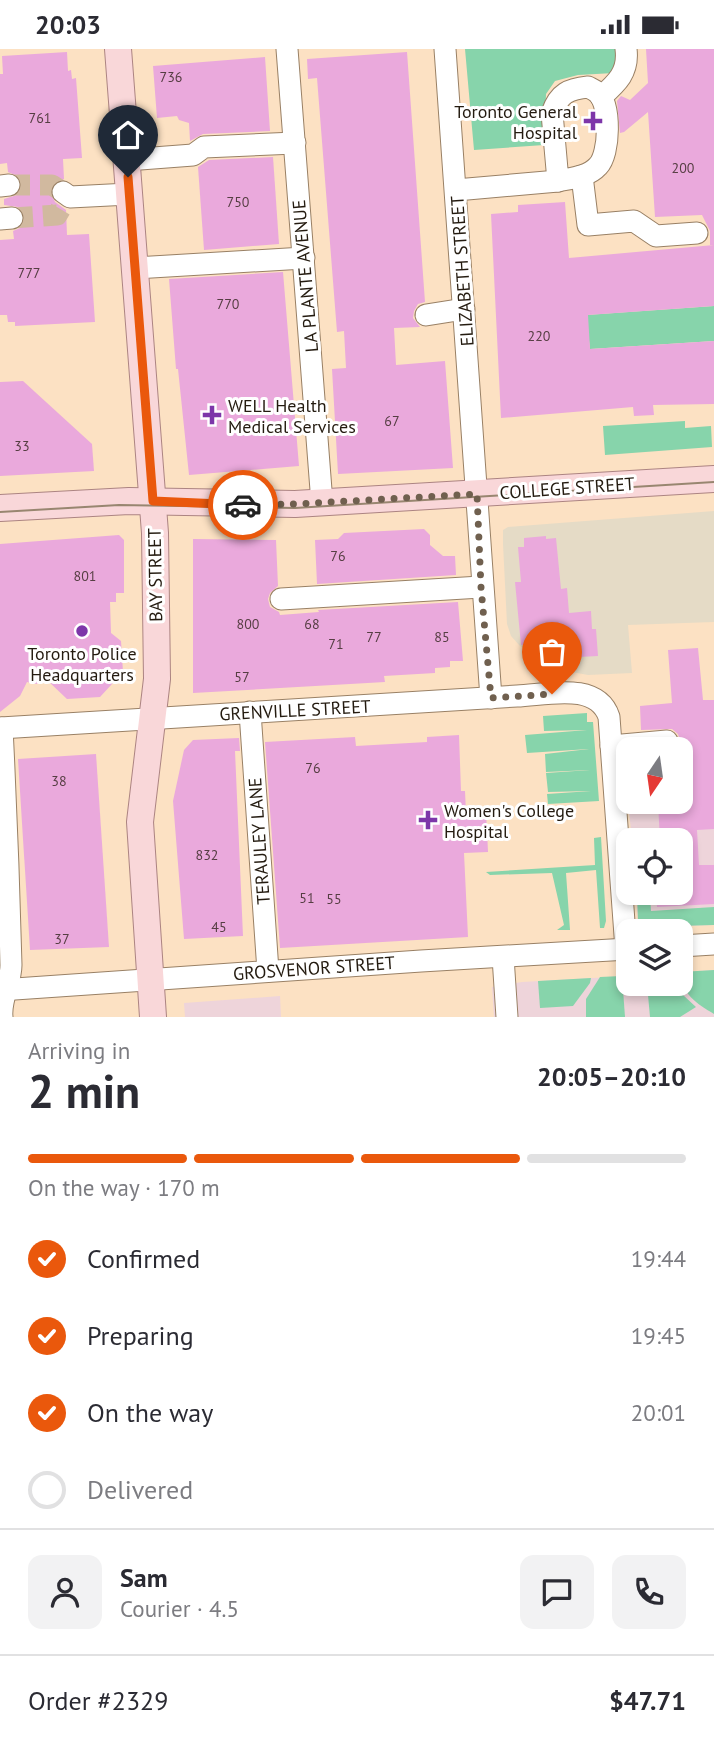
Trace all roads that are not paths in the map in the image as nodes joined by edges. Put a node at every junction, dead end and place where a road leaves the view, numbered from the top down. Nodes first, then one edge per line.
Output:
1 (118, 49) edge
2 (287, 49) edge
3 (446, 49) edge
4 (626, 49) edge
5 (601, 97) junction
6 (295, 143) junction
7 (127, 160) junction
8 (582, 176) junction
9 (558, 181) junction
10 (456, 190) junction
11 (129, 194) junction
12 (65, 198) tunnel mouth
13 (697, 233) dead end
14 (304, 258) junction
15 (135, 268) junction
16 (464, 309) junction
17 (426, 315) dead end
18 (714, 479) edge
19 (477, 494) junction
20 (153, 501) junction
21 (322, 503) junction
22 (0, 508) edge
23 (481, 587) junction
24 (281, 600) dead end
25 (491, 698) junction
26 (250, 712) junction
27 (154, 719) junction
28 (1, 728) edge
29 (611, 746) junction
30 (616, 746) edge
31 (616, 770) edge
32 (622, 814) edge
33 (626, 919) edge
34 (714, 944) edge
35 (693, 945) edge
36 (616, 950) edge
37 (503, 957) junction
38 (268, 971) junction
39 (150, 980) junction
40 (3, 990) edge
41 (2, 1017) edge
42 (153, 1017) edge
43 (507, 1017) edge

1 - 7 main road, BAY STREET
2 - 6 street, LA PLANTE AVENUE
3 - 10 street, ELIZABETH STREET
4 - 5 street
5 - 8 street
5 - 9 street
6 - 7 street
6 - 14 street, LA PLANTE AVENUE
7 - 11 main road, BAY STREET
8 - 9 street
8 - 13 street
9 - 10 street
10 - 16 street, ELIZABETH STREET
11 - 12 street
11 - 15 main road, BAY STREET
14 - 15 street
14 - 21 street, LA PLANTE AVENUE
15 - 20 main road, BAY STREET
16 - 17 street
16 - 19 street, ELIZABETH STREET
18 - 19 main road, COLLEGE STREET
19 - 21 main road, COLLEGE STREET
19 - 23 street, ELIZABETH STREET
20 - 21 main road, COLLEGE STREET
20 - 22 main road, COLLEGE STREET
20 - 27 main road, BAY STREET
23 - 24 street
23 - 25 street, ELIZABETH STREET
25 - 26 street, GRENVILLE STREET
25 - 29 street, GRENVILLE STREET
26 - 27 street, GRENVILLE STREET
26 - 38 street, TERAULEY LANE
27 - 28 street, GRENVILLE STREET
27 - 39 main road, BAY STREET
28 - 40 street
29 - 30 street
29 - 31 street
32 - 33 street
34 - 35 street
36 - 37 street, GROSVENOR STREET
37 - 38 street, GROSVENOR STREET
37 - 43 street
38 - 39 street, GROSVENOR STREET
39 - 40 street, GROSVENOR STREET
39 - 42 main road, BAY STREET
40 - 41 street

